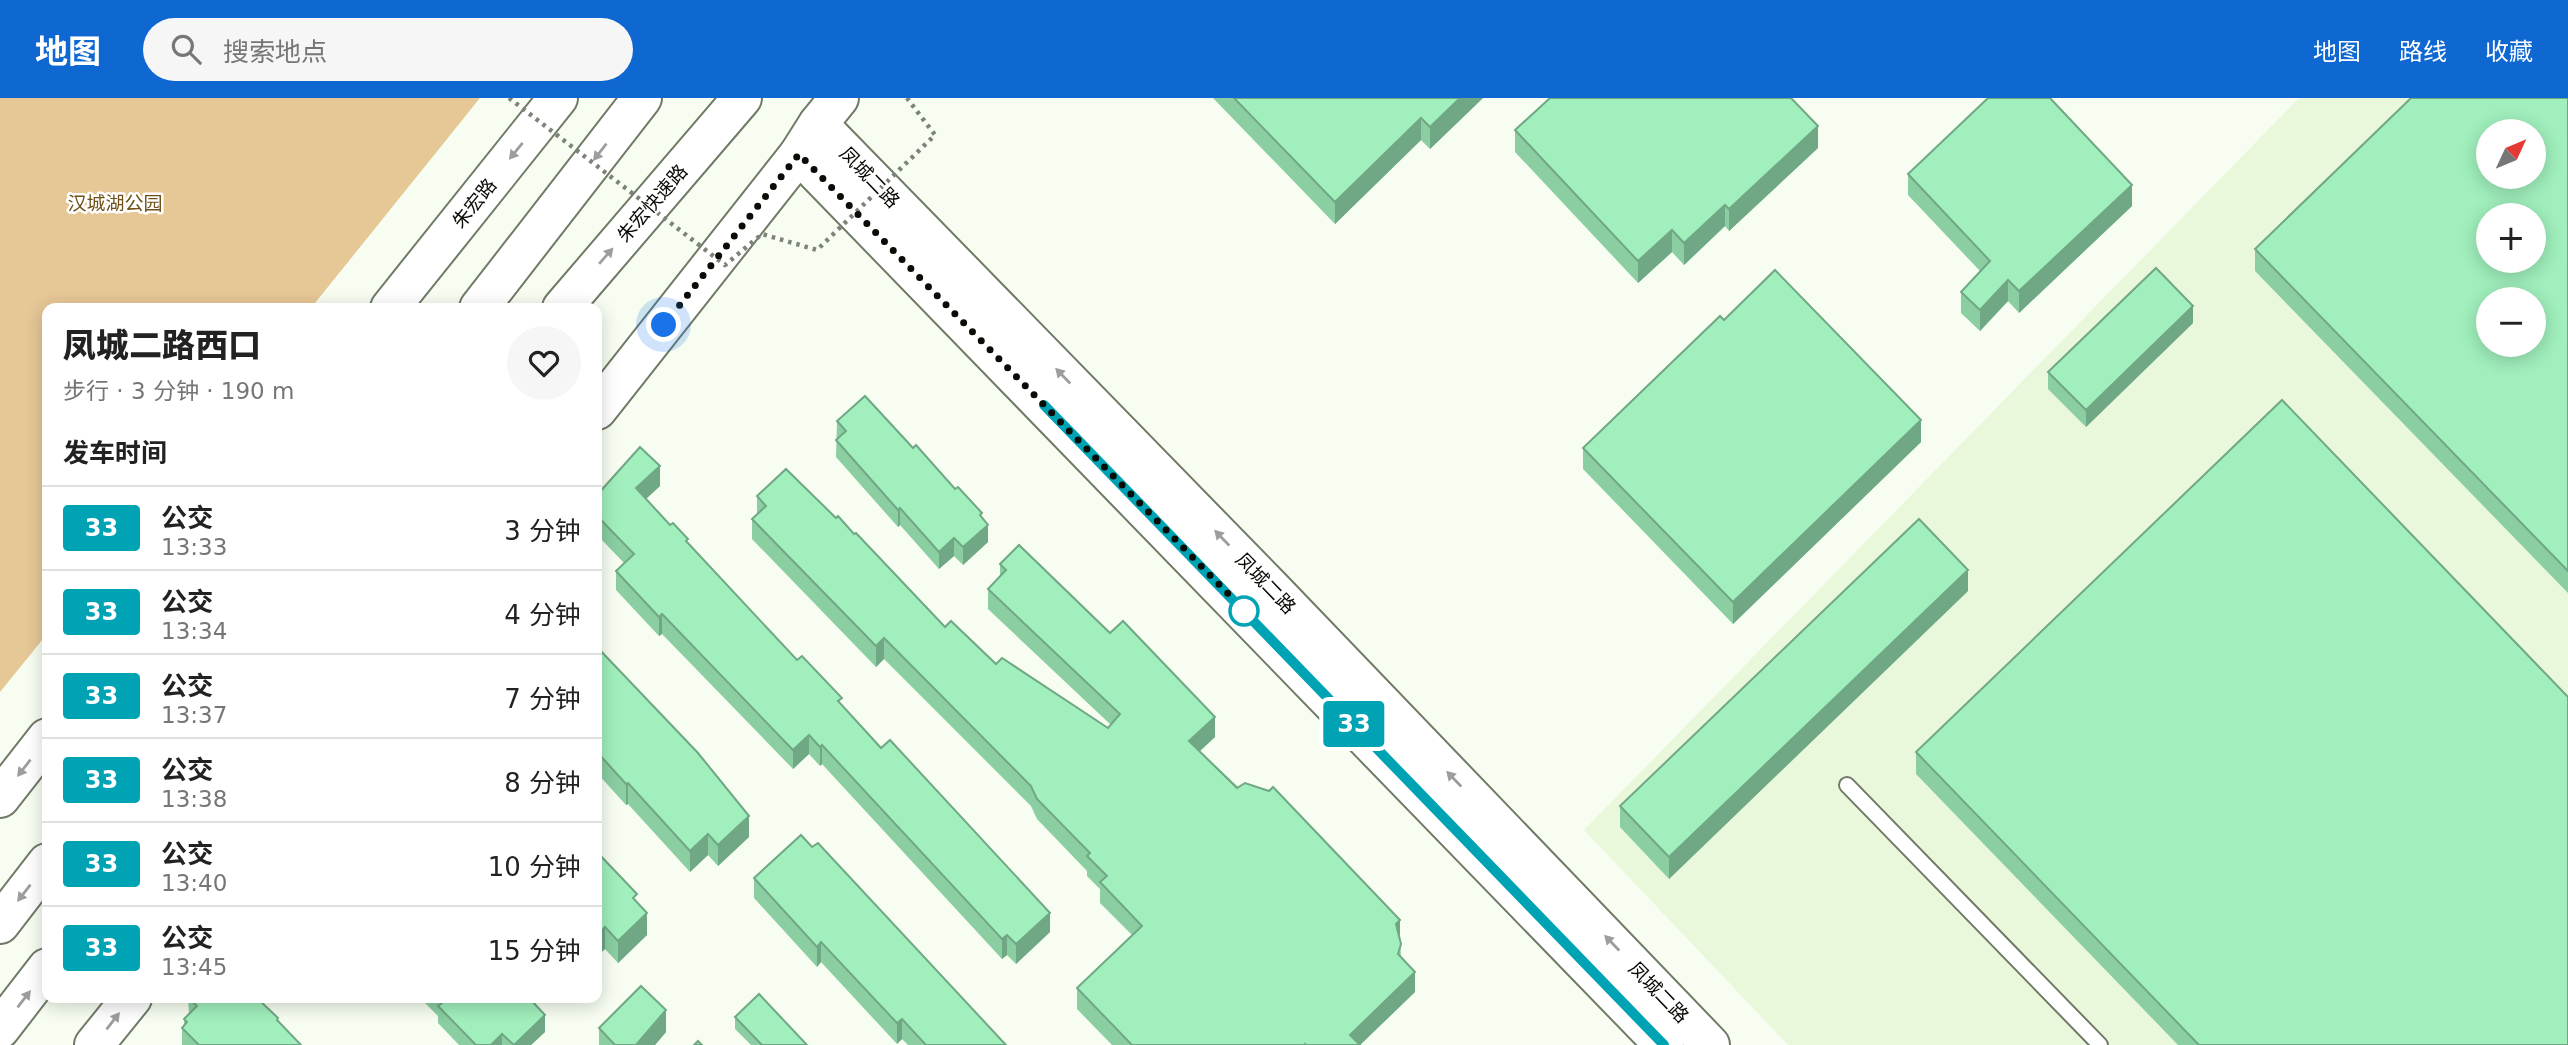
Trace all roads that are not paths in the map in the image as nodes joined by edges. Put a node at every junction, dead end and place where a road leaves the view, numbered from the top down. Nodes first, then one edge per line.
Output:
1 (558, 98) edge
2 (642, 98) edge
3 (741, 98) edge
4 (819, 126) edge
5 (394, 303) edge
6 (483, 303) edge
7 (566, 303) edge
8 (602, 404) edge
9 (42, 744) edge
10 (1847, 785) dead end
11 (0, 798) edge
12 (42, 869) edge
13 (0, 924) edge
14 (42, 975) edge
15 (128, 1003) edge
16 (0, 1030) edge
17 (94, 1045) edge
18 (1664, 1045) edge
19 (1710, 1045) edge
20 (2100, 1045) edge

1 -> 5 main road, 朱宏路
2 -> 6 main road
7 -> 3 main road, 朱宏快速路
4 - 8 main road
4 - 18 main road, 凤城二路
19 -> 4 main road, 凤城二路
9 -> 11 main road
10 - 20 lane
12 -> 13 main road
16 -> 14 main road
17 -> 15 main road

